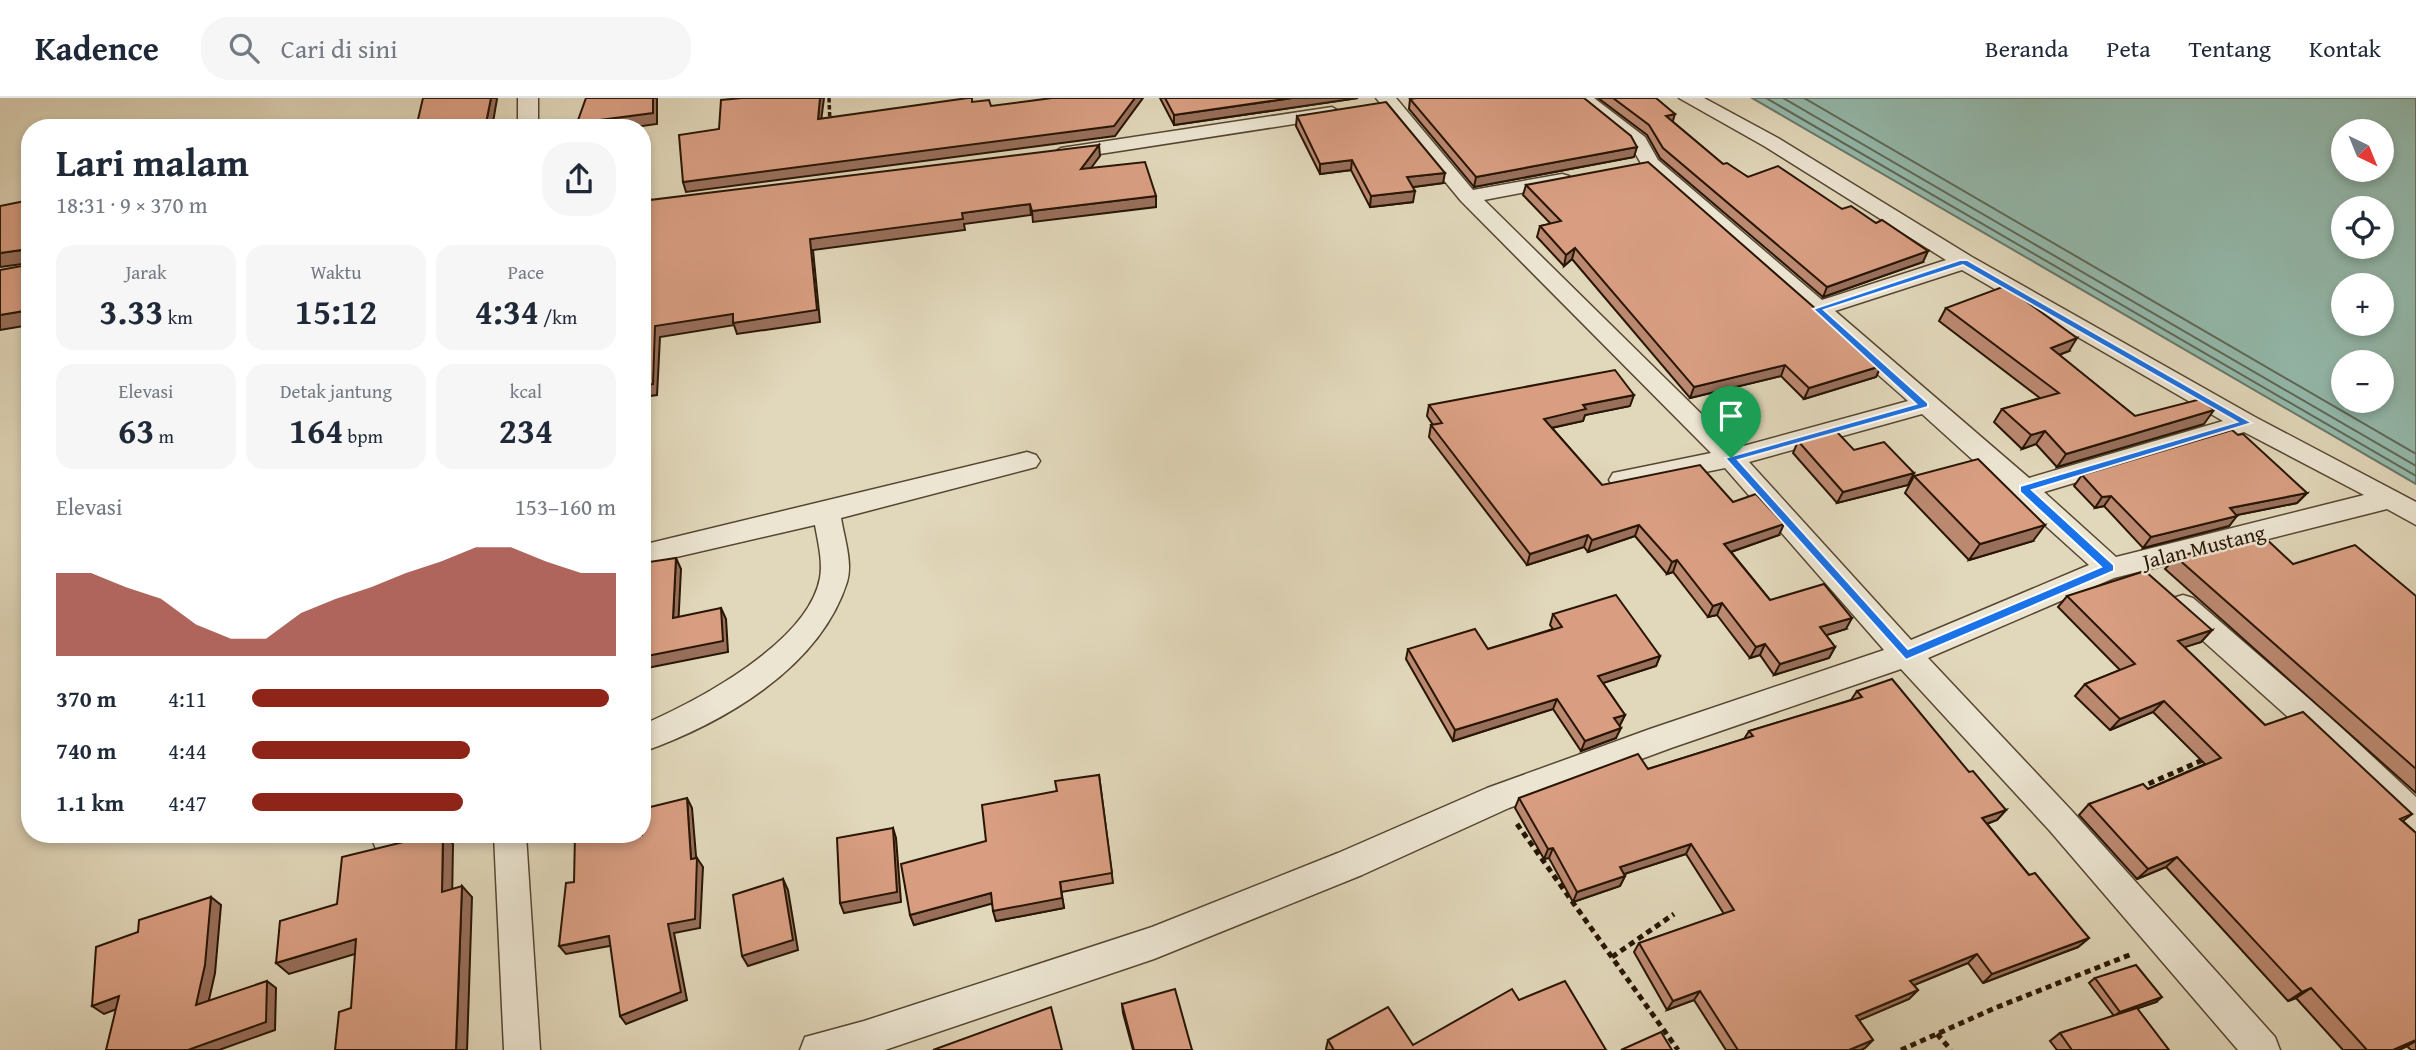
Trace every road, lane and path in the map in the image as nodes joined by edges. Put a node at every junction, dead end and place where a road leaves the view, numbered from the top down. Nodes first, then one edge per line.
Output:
1 (528, 98) edge
2 (829, 98) edge
3 (1582, 98) edge
4 (1689, 98) edge
5 (1396, 100) edge
6 (528, 119) edge
7 (831, 134) edge
8 (1038, 157) edge
9 (1650, 163) junction
10 (1624, 168) edge
11 (1585, 176) edge
12 (1468, 197) junction
13 (1964, 261) junction
14 (1818, 309) junction
15 (1924, 405) junction
16 (2246, 423) junction
17 (1731, 458) junction
18 (1027, 461) dead end
19 (1622, 480) edge
20 (2024, 489) junction
21 (2391, 498) junction
22 (827, 512) junction
23 (2416, 515) edge
24 (651, 553) edge
25 (2123, 566) junction
26 (1906, 655) junction
27 (651, 735) edge
28 (2208, 758) edge
29 (2134, 790) edge
30 (1498, 798) junction
31 (2416, 818) edge
32 (510, 843) edge
33 (1674, 914) dead end
34 (2166, 941) junction
35 (1612, 957) junction
36 (1937, 1034) junction
37 (522, 1050) edge
38 (818, 1050) edge
39 (1678, 1050) edge
40 (1901, 1050) edge
41 (1951, 1050) edge
42 (2262, 1050) edge

1 - 6 street
2 - 7 path
3 - 9 street
4 - 13 street
5 - 8 street
5 - 12 street
9 - 10 street
9 - 14 street
11 - 12 street
12 - 17 street
13 - 14 street
13 - 16 street
14 - 15 street
15 - 17 street
15 - 20 street
16 - 20 street
16 - 21 street
17 - 19 street
17 - 26 street
18 - 22 street
20 - 25 street
21 - 23 street
21 - 25 street, Jalan Mustang
22 - 24 street
22 - 27 street
25 - 26 street, Jalan Mustang
25 - 31 street
26 - 30 street, Jalan Mustang
26 - 34 street
28 - 29 path
30 - 35 path
30 - 38 street, Jalan Mustang
32 - 37 street
33 - 35 path
34 - 36 path
34 - 42 street
35 - 39 path
36 - 40 path
36 - 41 path

